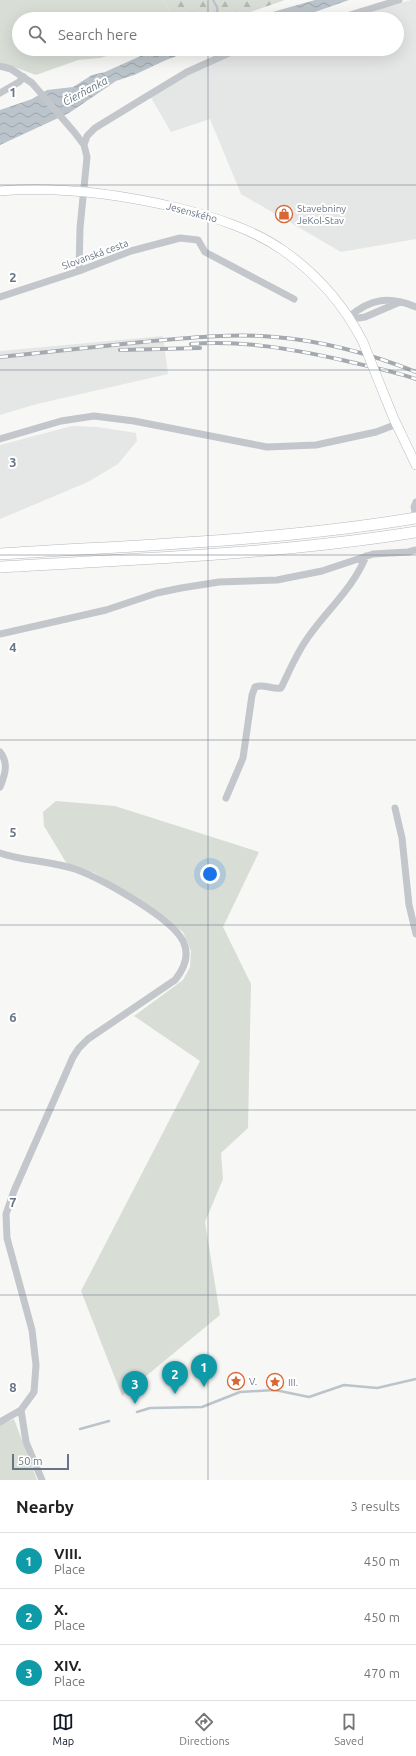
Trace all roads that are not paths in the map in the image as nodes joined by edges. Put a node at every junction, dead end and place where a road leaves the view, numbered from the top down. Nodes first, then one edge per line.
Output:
1 (399, 0) edge
2 (360, 12) edge
3 (222, 56) edge
4 (0, 66) edge
5 (24, 77) junction
6 (0, 93) edge
7 (84, 145) junction
8 (0, 190) edge
9 (85, 191) junction
10 (78, 271) junction
11 (0, 297) edge
12 (294, 299) dead end
13 (400, 302) junction
14 (416, 307) edge
15 (349, 317) junction
16 (396, 424) junction
17 (0, 439) edge
18 (416, 465) edge
19 (416, 502) edge
20 (416, 517) edge
21 (416, 532) edge
22 (416, 550) edge
23 (0, 554) edge
24 (366, 556) junction
25 (0, 567) edge
26 (0, 634) edge
27 (0, 752) edge
28 (0, 787) edge
29 (226, 798) dead end
30 (396, 808) dead end
31 (0, 853) edge
32 (416, 934) edge
33 (3, 1213) edge
34 (20, 1410) junction
35 (0, 1422) edge
36 (42, 1480) edge

1 - 2 street
3 - 7 street
4 - 5 street
5 - 6 street
5 - 7 street
7 - 9 street
8 - 9 main road, Jesenského
9 - 10 street
9 - 15 main road, Jesenského
10 - 11 street, Slovanská cesta
10 - 12 street, Slovanská cesta
13 - 14 street
13 - 15 street
13 - 15 street
15 - 16 main road, Jesenského, bridge
16 - 17 street
16 - 18 main road, Jesenského
19 - 20 street
20 - 23 highway
21 - 25 highway
22 - 24 street
24 - 26 street
24 - 29 street
27 - 28 street
30 - 32 street
31 - 33 street
33 - 34 street
34 - 35 street
34 - 36 street

